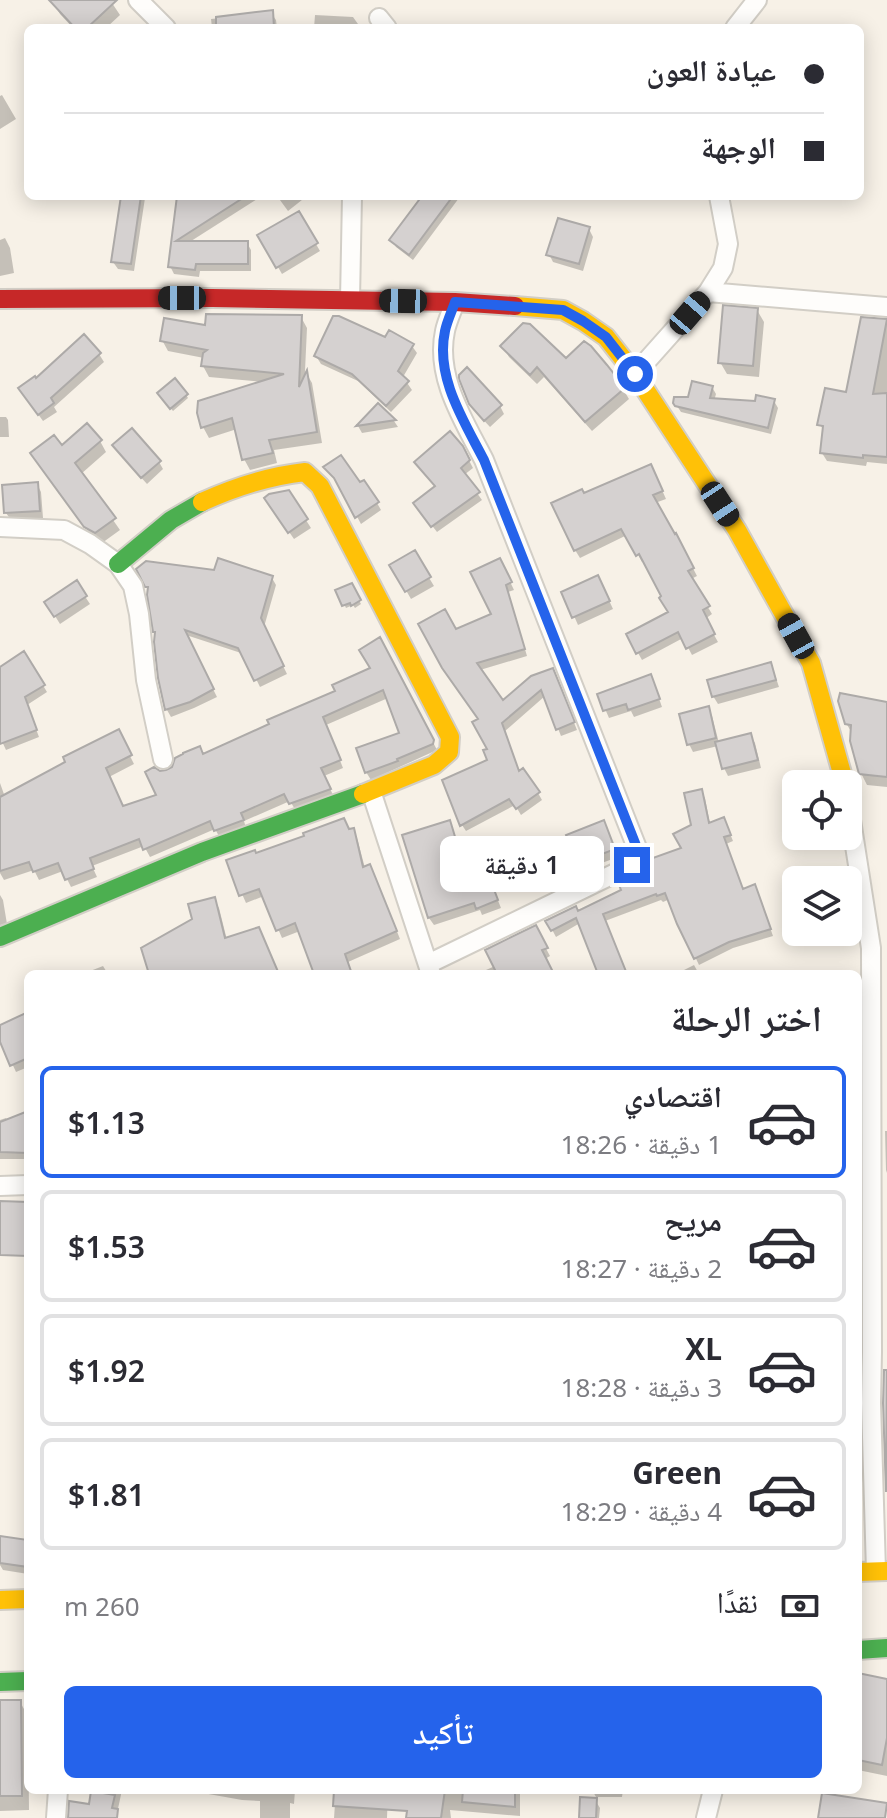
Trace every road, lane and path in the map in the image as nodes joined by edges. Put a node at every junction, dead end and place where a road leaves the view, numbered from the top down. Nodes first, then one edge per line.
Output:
1 (138, 0) edge
2 (757, 0) edge
3 (162, 24) edge
4 (738, 24) edge
5 (352, 200) edge
6 (720, 200) edge
7 (708, 292) junction
8 (0, 299) edge
9 (350, 300) junction
10 (455, 302) junction
11 (887, 307) edge
12 (635, 374) junction
13 (0, 527) edge
14 (118, 564) junction
15 (163, 759) dead end
16 (841, 770) edge
17 (371, 791) junction
18 (856, 850) edge
19 (0, 937) edge
20 (429, 969) edge
21 (878, 1033) edge
22 (864, 1074) edge
23 (24, 1185) edge
24 (0, 1186) edge
25 (879, 1399) edge
26 (874, 1571) edge
27 (24, 1599) edge
28 (0, 1600) edge
29 (887, 1648) edge
30 (862, 1650) edge
31 (24, 1681) edge
32 (0, 1682) edge
33 (58, 1794) edge
34 (712, 1794) edge
35 (56, 1818) edge
36 (706, 1818) edge

1 - 3 street
2 - 4 street
5 - 9 street
6 - 7 street
7 - 11 street
7 - 12 street
8 - 9 street
9 - 10 street
10 - 12 street
10 - 20 street
12 - 16 street
13 - 14 street
14 - 15 street
14 - 17 street
17 - 19 street
17 - 20 street
18 - 21 street
21 - 22 street
22 - 25 street
23 - 24 street
25 - 26 street
27 - 28 street
29 - 30 street
31 - 32 street
33 - 35 street
34 - 36 street

